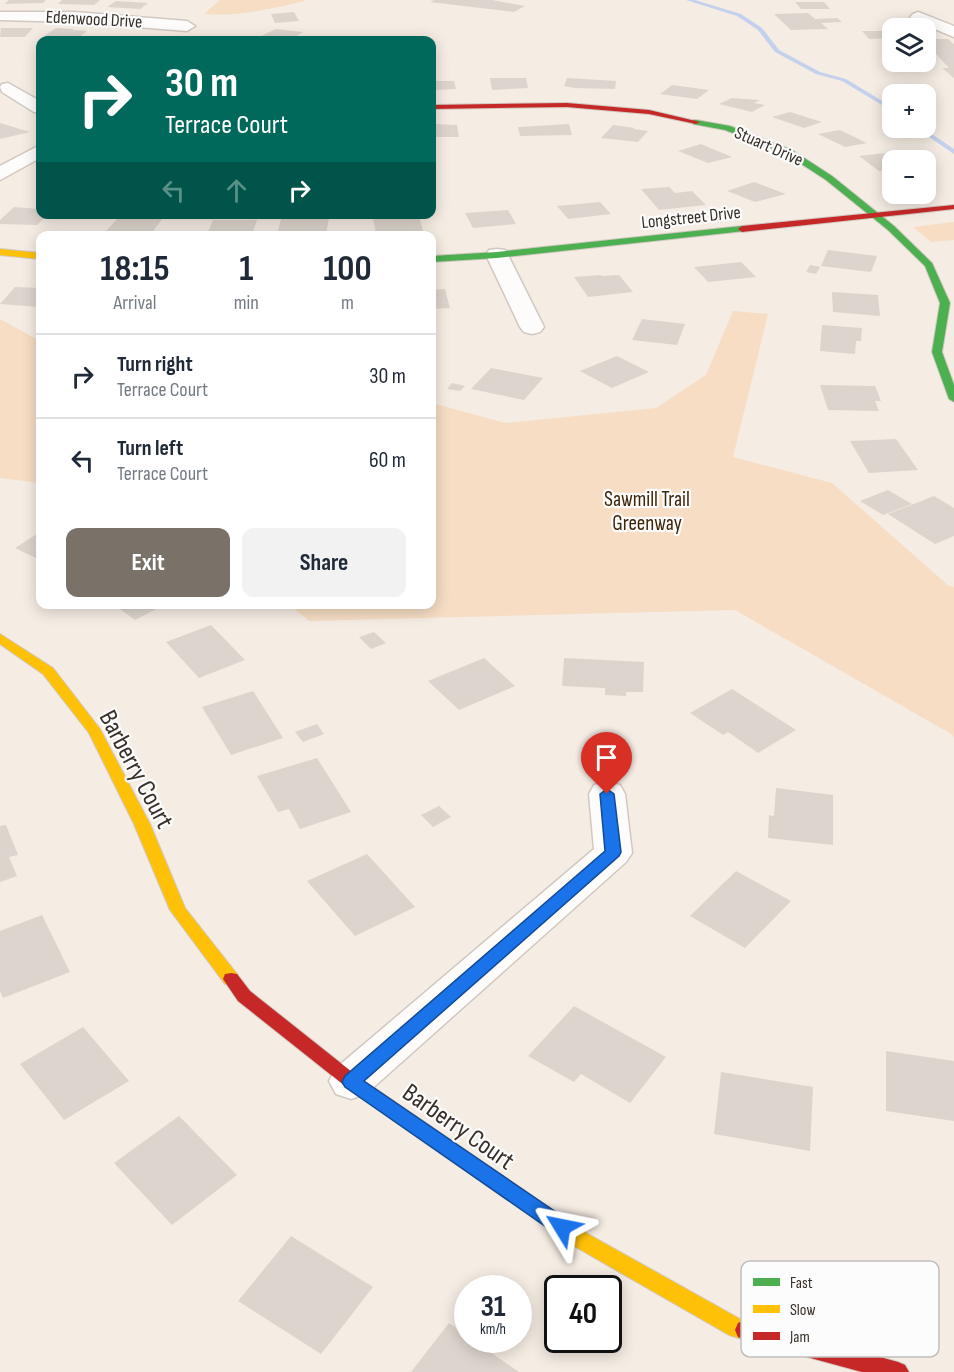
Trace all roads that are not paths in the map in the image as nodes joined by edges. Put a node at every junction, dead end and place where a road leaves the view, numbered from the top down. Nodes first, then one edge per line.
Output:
1 (0, 16) edge
2 (918, 17) dead end
3 (187, 26) dead end
4 (954, 32) edge
5 (8, 88) dead end
6 (36, 106) edge
7 (436, 107) edge
8 (36, 153) edge
9 (0, 174) edge
10 (954, 207) edge
11 (876, 216) junction
12 (0, 252) edge
13 (498, 255) junction
14 (36, 256) edge
15 (436, 259) edge
16 (532, 327) dead end
17 (954, 399) edge
18 (0, 638) edge
19 (607, 794) dead end
20 (351, 1082) junction
21 (741, 1329) edge
22 (843, 1357) edge
23 (898, 1372) edge

1 - 3 street, Edenwood Drive
2 - 4 street
5 - 6 street
7 - 11 street, Stuart Drive
8 - 9 street
10 - 11 street, Longstreet Drive
11 - 13 street, Longstreet Drive
11 - 17 street, Stuart Drive
12 - 14 street
13 - 15 street, Longstreet Drive
13 - 16 street
18 - 20 street, Barberry Court
19 - 20 street
20 - 21 street, Barberry Court
22 - 23 street, Barberry Court

